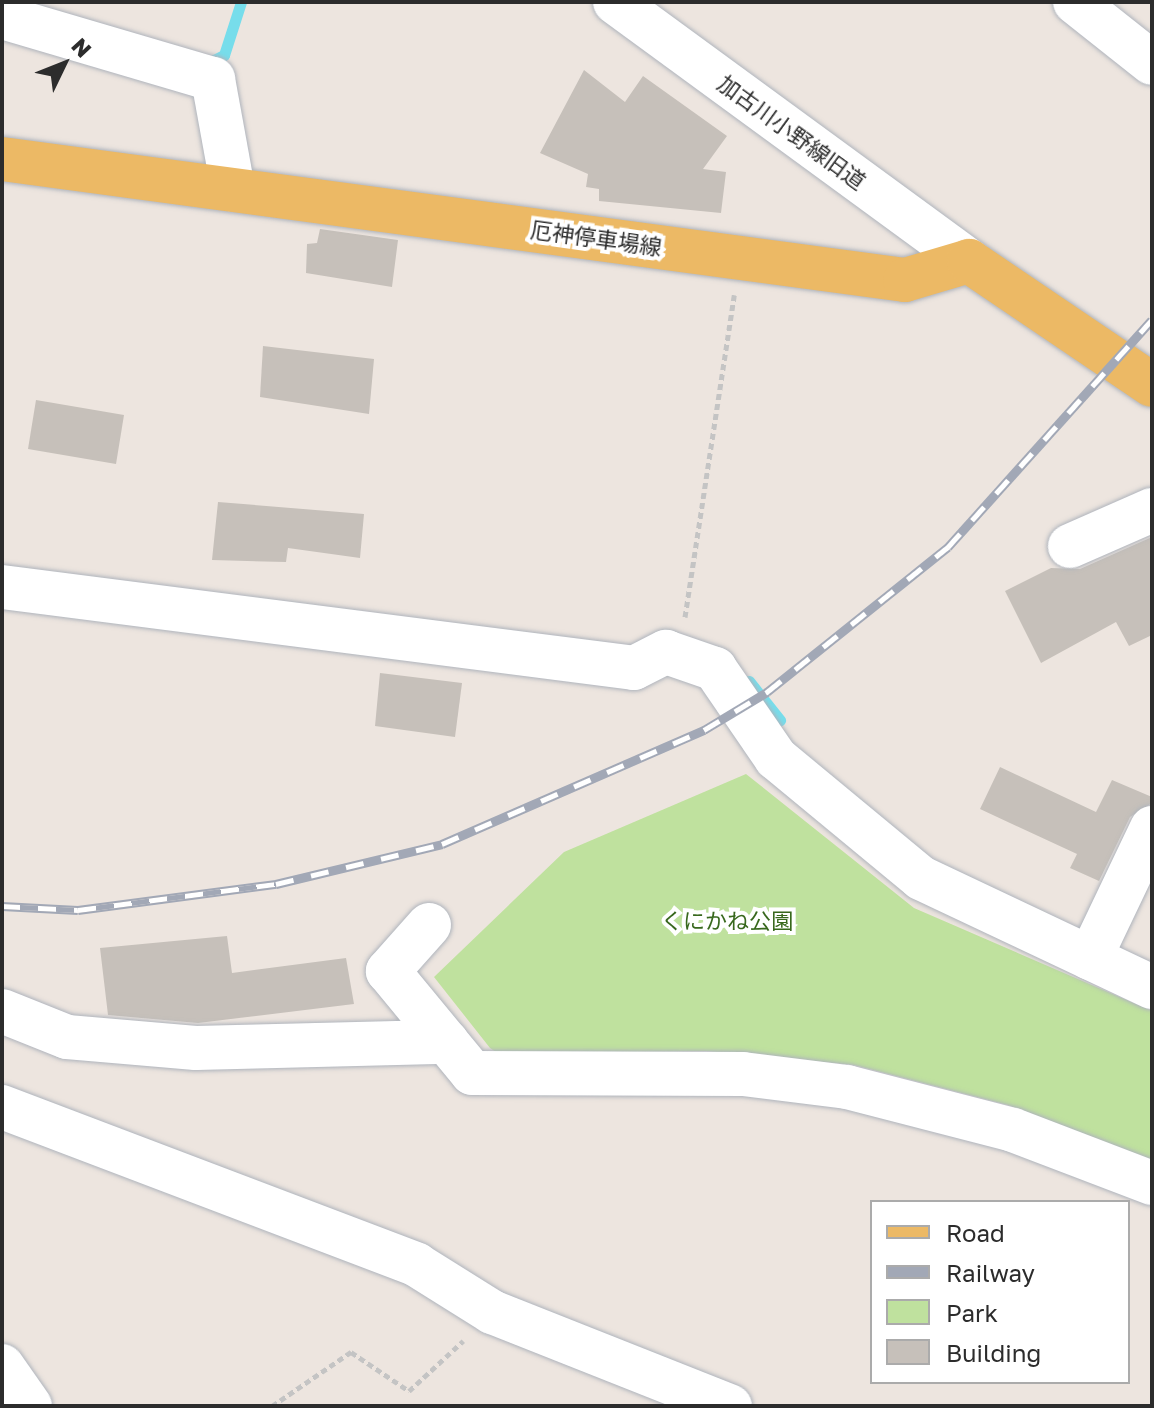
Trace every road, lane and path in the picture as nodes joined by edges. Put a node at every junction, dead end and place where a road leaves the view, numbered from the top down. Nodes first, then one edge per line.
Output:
1 (615, 2) edge
2 (1075, 2) edge
3 (2, 17) edge
4 (1152, 63) edge
5 (2, 159) edge
6 (233, 189) junction
7 (969, 261) junction
8 (734, 294) dead end
9 (1152, 385) edge
10 (1152, 510) edge
11 (1070, 546) dead end
12 (2, 587) edge
13 (679, 656) junction
14 (1152, 828) edge
15 (429, 925) dead end
16 (1090, 958) junction
17 (1152, 987) edge
18 (2, 1011) edge
19 (447, 1042) junction
20 (2, 1107) edge
21 (1152, 1183) edge
22 (492, 1312) junction
23 (2, 1366) edge
24 (30, 1406) edge
25 (272, 1406) edge
26 (730, 1406) edge

1 - 7 street, 加古川小野線旧道
2 - 4 street
3 - 6 street
5 - 6 main road, 厄神停車場線
6 - 7 main road, 厄神停車場線
7 - 9 main road
8 - 13 path
10 - 11 street
12 - 13 street
13 - 16 street
14 - 16 street
15 - 19 street
16 - 17 street
18 - 19 street
19 - 21 street
20 - 22 street
22 - 25 path
22 - 26 street
23 - 24 street

